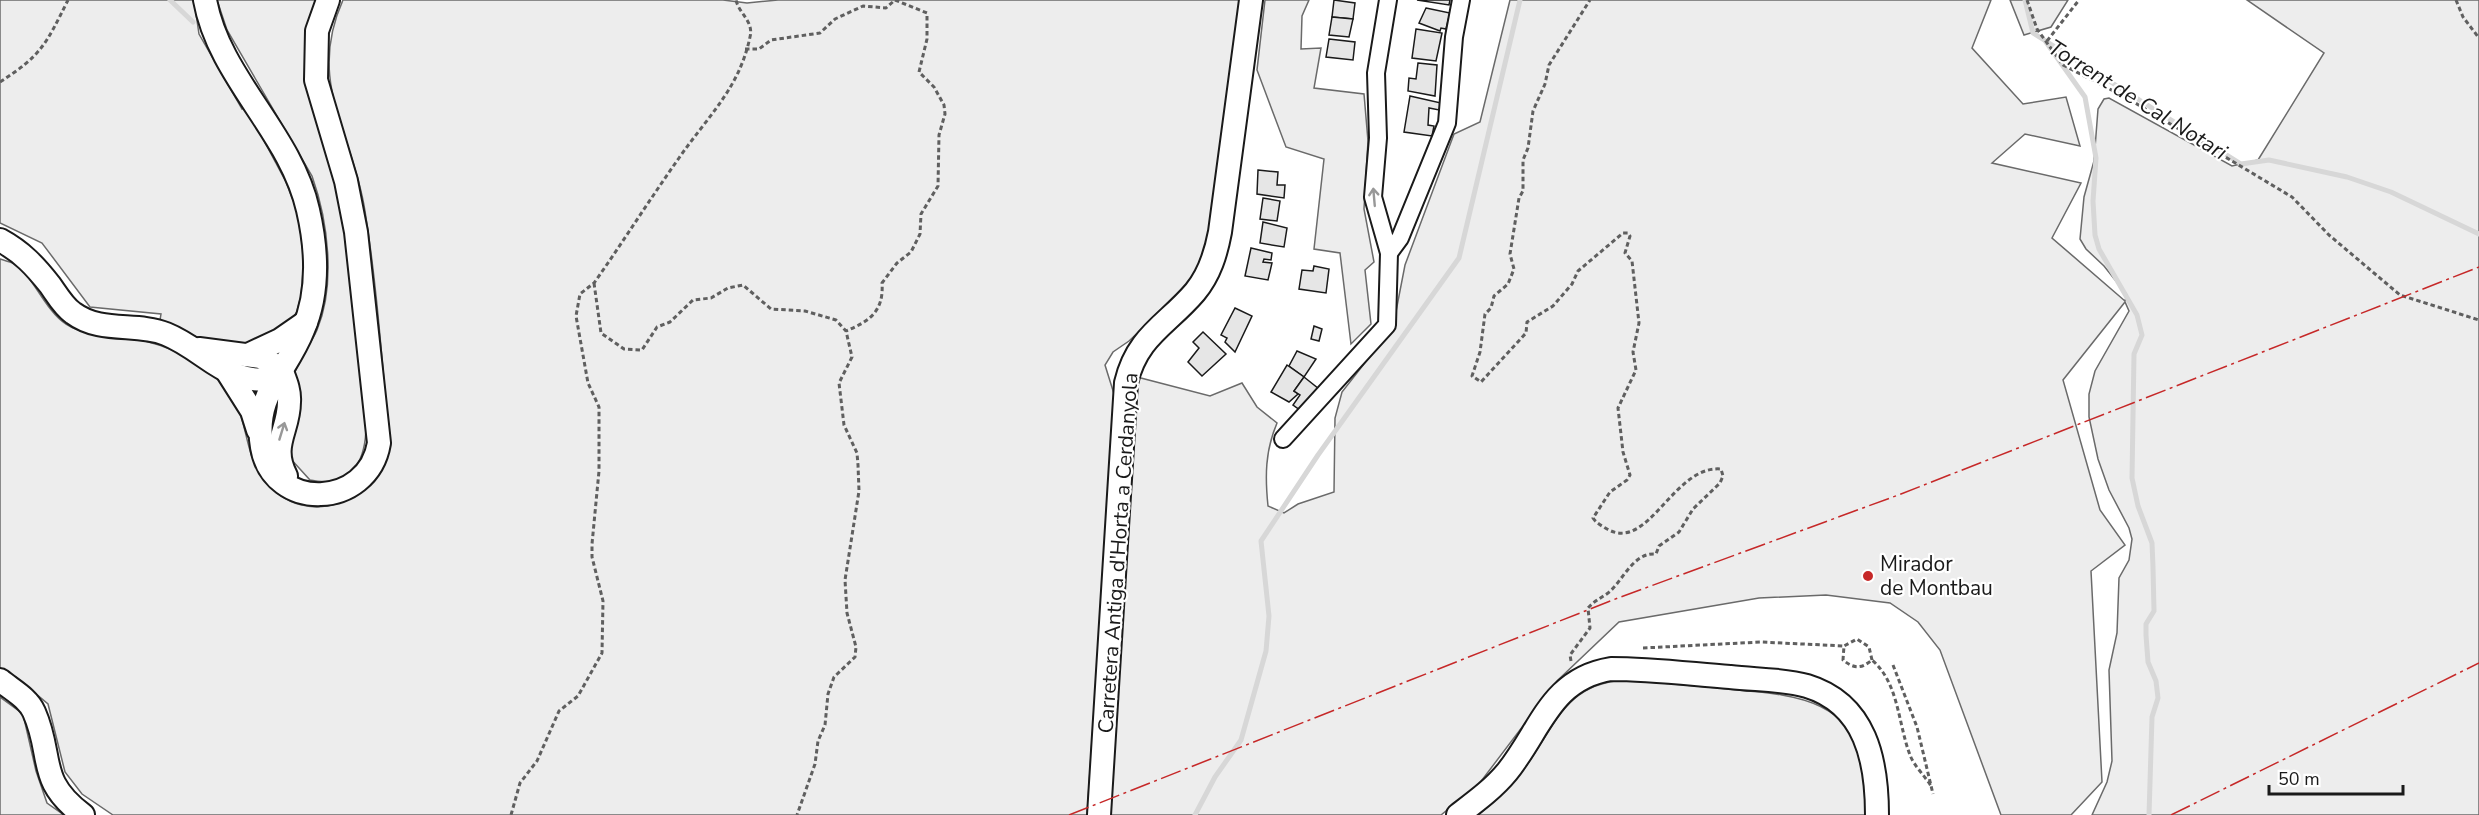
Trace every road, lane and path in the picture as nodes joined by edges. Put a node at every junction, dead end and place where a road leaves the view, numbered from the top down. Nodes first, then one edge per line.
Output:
1 (68, 0) edge
2 (205, 0) edge
3 (328, 0) edge
4 (736, 0) edge
5 (1251, 0) edge
6 (1388, 0) edge
7 (1461, 0) edge
8 (1590, 0) edge
9 (2027, 0) edge
10 (2079, 0) edge
11 (2457, 0) edge
12 (2479, 38) edge
13 (2046, 42) junction
14 (745, 50) junction
15 (0, 82) edge
16 (0, 240) edge
17 (1389, 253) junction
18 (594, 283) junction
19 (2479, 320) edge
20 (307, 321) junction
21 (846, 331) junction
22 (189, 346) junction
23 (250, 354) junction
24 (228, 373) junction
25 (279, 374) junction
26 (1283, 439) dead end
27 (261, 440) junction
28 (291, 487) junction
29 (1844, 646) junction
30 (1636, 648) dead end
31 (1872, 660) junction
32 (1576, 664) dead end
33 (1893, 664) dead end
34 (0, 681) edge
35 (1931, 786) junction
36 (1933, 794) dead end
37 (83, 815) edge
38 (512, 815) edge
39 (797, 815) edge
40 (1099, 815) edge
41 (1458, 815) edge
42 (1877, 815) edge

1 - 15 path
2 - 20 street
3 - 28 street
4 - 14 path
5 - 40 street, Carretera Antiga d'Horta a Cerdanyola
17 -> 6 street
7 - 17 street
8 - 32 path
9 - 13 path
10 - 13 path
11 - 12 path
13 - 19 path
14 - 18 path
14 - 21 path
16 - 22 street
17 - 26 street
18 - 21 path
18 - 38 path
20 - 23 street
20 - 25 street
21 - 39 path
22 - 23 street
22 - 24 street
23 - 25 street
24 - 25 street
24 - 27 street
25 - 27 street
28 -> 25 street
27 - 28 street
29 - 30 path
29 - 31 path
29 - 31 path
31 - 35 path
33 - 35 path
34 - 37 street
35 - 36 path
41 - 42 street

